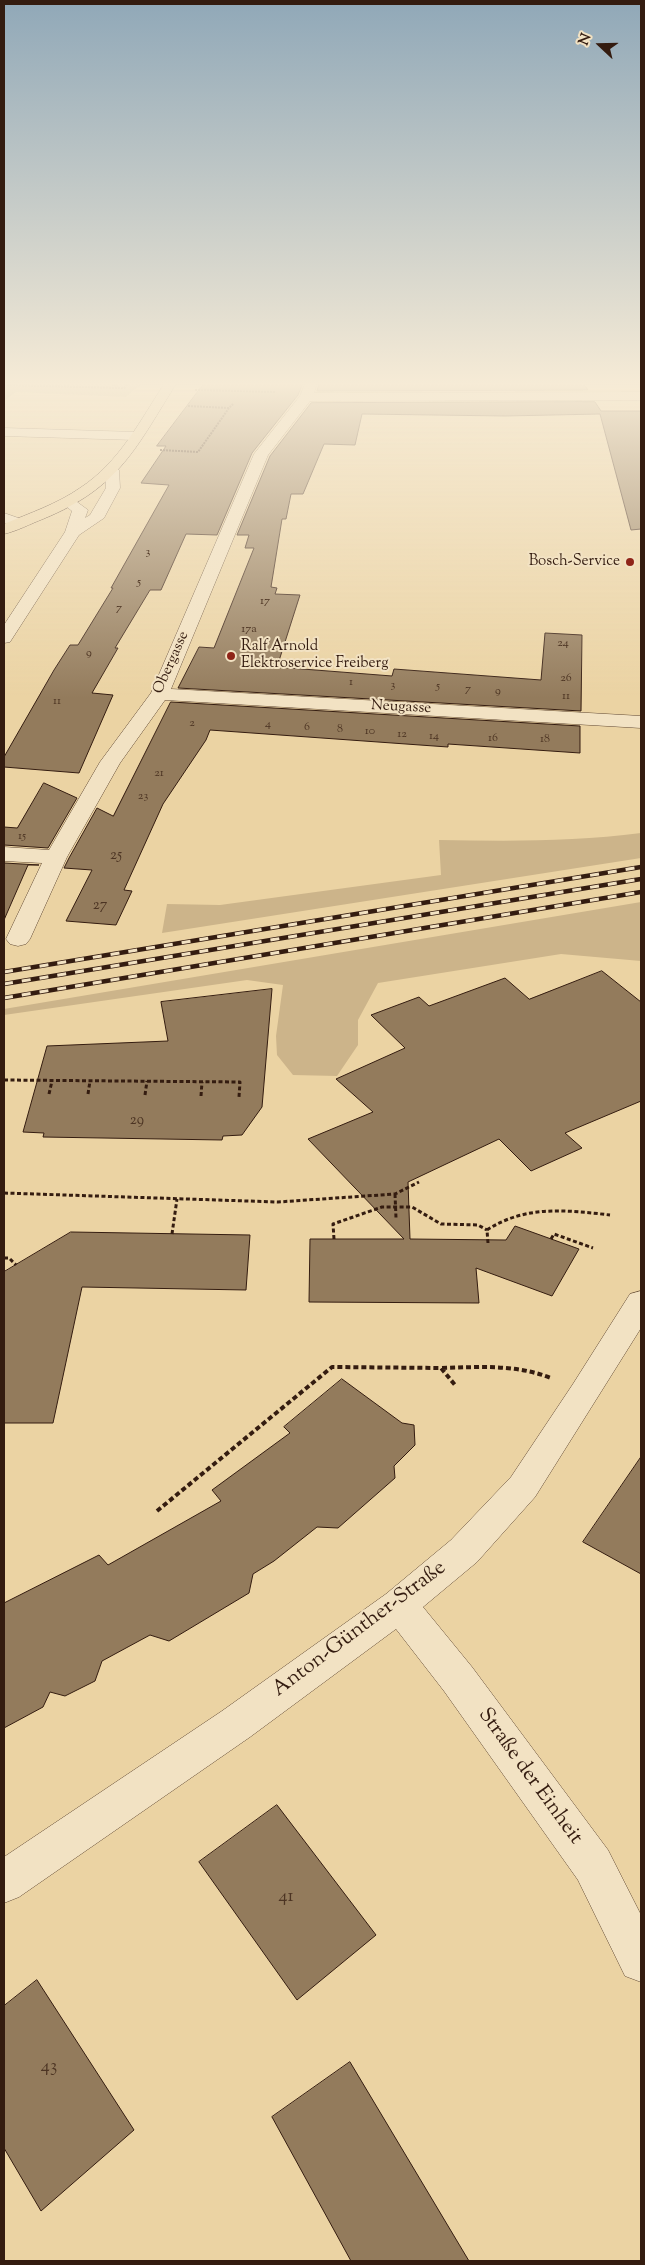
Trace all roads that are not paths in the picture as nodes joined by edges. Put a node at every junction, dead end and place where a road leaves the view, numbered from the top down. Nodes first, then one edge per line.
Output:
1 (93, 487) edge
2 (113, 487) edge
3 (247, 487) edge
4 (68, 502) junction
5 (4, 518) edge
6 (19, 522) junction
7 (4, 529) edge
8 (73, 532) junction
9 (4, 638) edge
10 (160, 694) junction
11 (641, 722) edge
12 (4, 854) edge
13 (56, 857) junction
14 (18, 939) dead end
15 (641, 1302) edge
16 (399, 1605) junction
17 (4, 1882) edge
18 (641, 1960) edge

1 - 4 main road
2 - 8 street
3 - 10 street, Obergasse
4 - 6 main road
4 - 8 street
5 - 6 street
6 - 7 main road
8 - 9 street
10 - 11 street, Neugasse
10 - 13 street, Obergasse
12 - 13 street
13 - 14 street, Obergasse
15 - 16 street, Anton-Günther-Straße
16 - 17 street, Anton-Günther-Straße
16 - 18 street, Straße der Einheit

